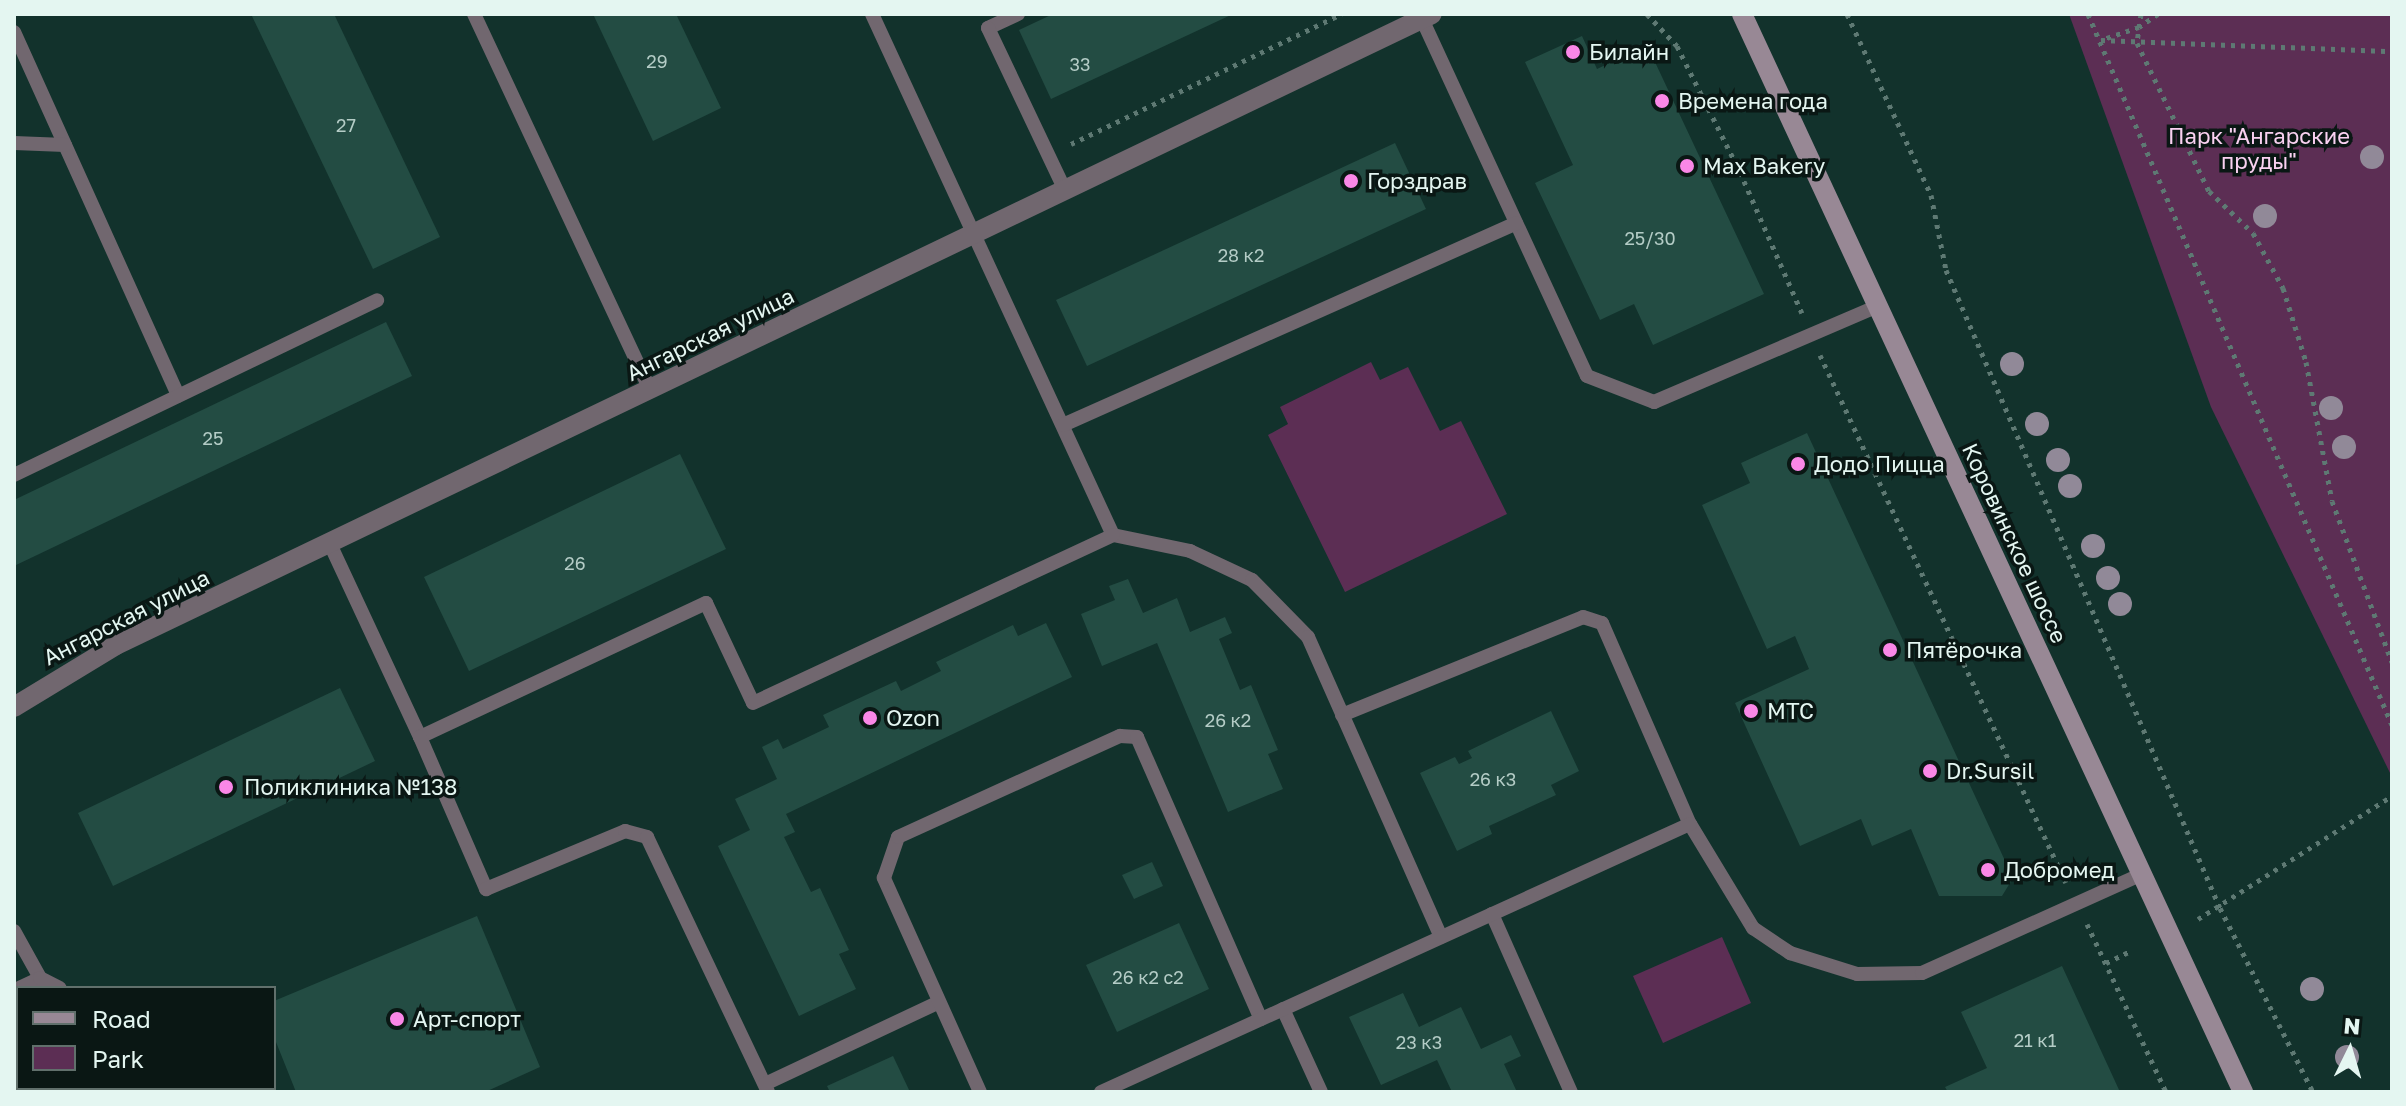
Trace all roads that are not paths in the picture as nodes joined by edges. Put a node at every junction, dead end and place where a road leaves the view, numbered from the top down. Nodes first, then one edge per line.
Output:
1 (474, 14) edge
2 (872, 14) edge
3 (1018, 14) edge
4 (1742, 14) edge
5 (1427, 16) edge
6 (14, 32) edge
7 (14, 143) edge
8 (65, 145) junction
9 (1065, 190) junction
10 (1516, 223) junction
11 (975, 233) junction
12 (377, 300) dead end
13 (1878, 306) junction
14 (650, 390) junction
15 (178, 396) junction
16 (1063, 425) junction
17 (14, 475) edge
18 (1113, 535) junction
19 (330, 544) junction
20 (14, 707) edge
21 (1342, 715) junction
22 (420, 737) junction
23 (1690, 824) junction
24 (2142, 874) junction
25 (1492, 914) junction
26 (14, 931) edge
27 (1441, 937) junction
28 (40, 978) junction
29 (23, 986) edge
30 (56, 986) edge
31 (937, 1003) junction
32 (1283, 1009) junction
33 (1261, 1019) junction
34 (766, 1088) edge
35 (980, 1092) edge
36 (1101, 1092) edge
37 (1321, 1092) edge
38 (1571, 1092) edge
39 (2243, 1092) edge

1 - 14 lane
2 - 11 lane
3 - 9 lane
4 - 13 main road, Коровинское шоссе
5 - 9 street, Ангарская улица
5 - 10 lane
6 - 8 lane
7 - 8 lane
8 - 15 lane
9 - 11 street, Ангарская улица
10 - 13 lane
10 - 16 lane
11 - 14 street, Ангарская улица
11 - 16 lane
12 - 15 lane
13 - 24 main road, Коровинское шоссе
14 - 19 street, Ангарская улица
15 - 17 lane
16 - 18 lane
18 - 21 lane
18 - 22 lane
19 - 20 street, Ангарская улица
19 - 22 lane
21 - 23 lane
21 - 27 lane
22 - 34 lane
23 - 24 lane
23 - 25 lane
24 - 39 main road, Коровинское шоссе
25 - 27 lane
25 - 38 lane
26 - 28 lane
27 - 32 lane
28 - 29 lane
28 - 30 lane
31 - 33 lane
31 - 34 lane
31 - 35 lane
32 - 33 lane
32 - 37 lane
33 - 36 lane

